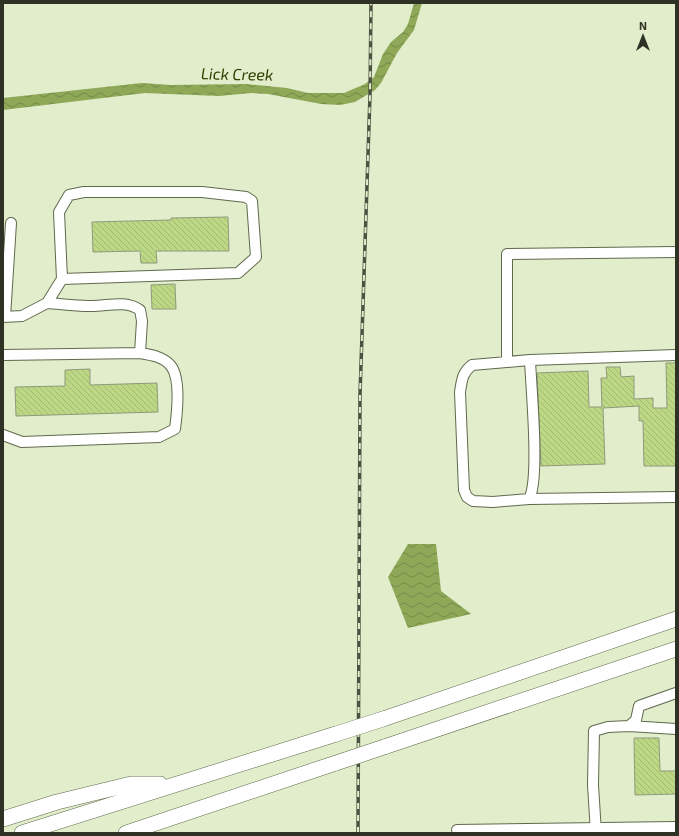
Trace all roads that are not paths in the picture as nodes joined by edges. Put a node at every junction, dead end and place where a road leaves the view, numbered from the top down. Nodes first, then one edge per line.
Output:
1 (11, 223) dead end
2 (676, 252) edge
3 (62, 278) junction
4 (48, 303) junction
5 (6, 317) edge
6 (140, 353) junction
7 (3, 355) edge
8 (676, 355) edge
9 (530, 360) junction
10 (507, 362) junction
11 (3, 435) edge
12 (676, 497) edge
13 (529, 499) junction
14 (676, 619) edge
15 (676, 649) edge
16 (676, 693) edge
17 (629, 726) junction
18 (676, 729) edge
19 (173, 784) junction
20 (3, 819) edge
21 (676, 827) edge
22 (457, 830) dead end
23 (647, 830) edge
24 (596, 831) edge
25 (22, 833) edge
26 (126, 833) edge

1 - 5 lane
2 - 10 lane
3 - 3 lane
3 - 4 lane
4 - 5 lane
4 - 6 lane
6 - 7 lane
6 - 11 lane
8 - 9 lane
9 - 10 lane
9 - 13 lane
10 - 13 lane
12 - 13 lane
14 - 19 highway, bridge
15 - 26 highway, bridge
16 - 17 lane
17 - 18 lane
17 - 24 lane
19 - 20 highway
19 - 25 highway
21 - 23 lane
22 - 24 lane
23 - 24 lane

